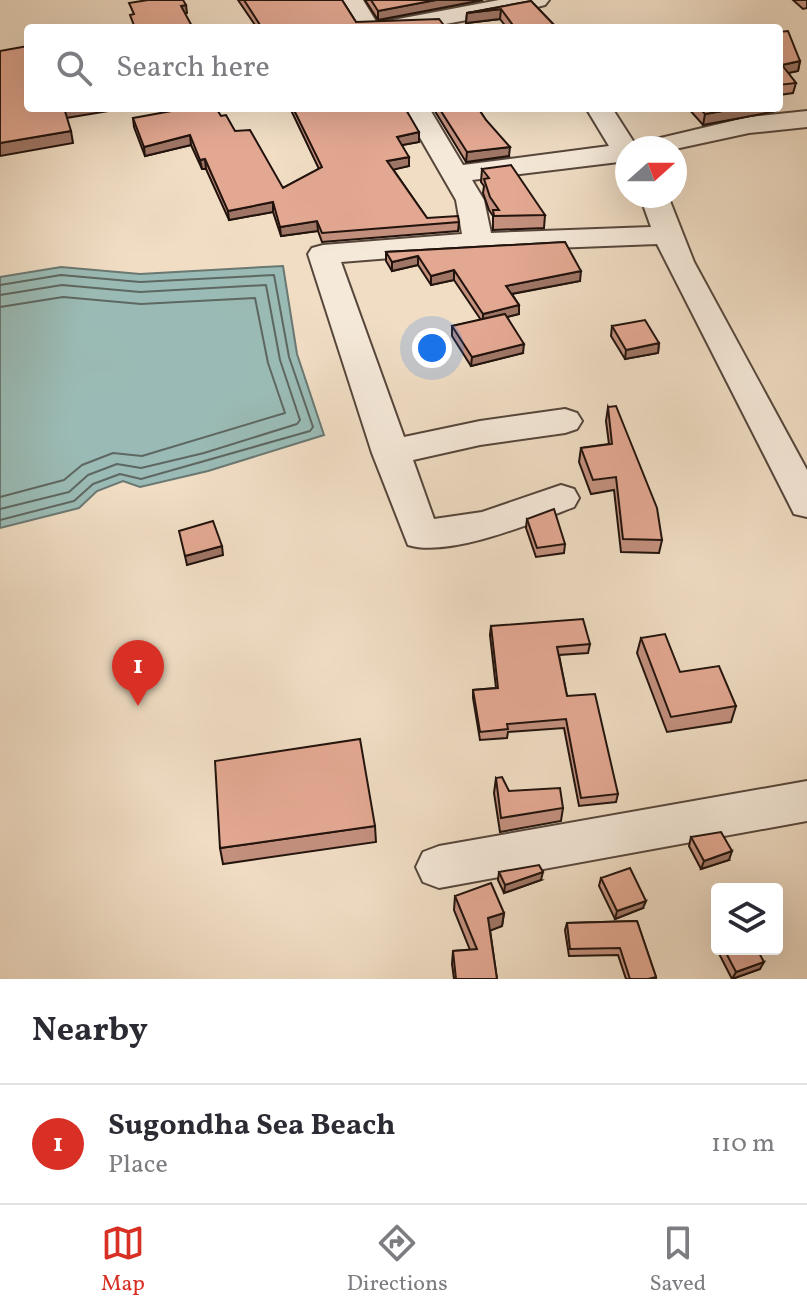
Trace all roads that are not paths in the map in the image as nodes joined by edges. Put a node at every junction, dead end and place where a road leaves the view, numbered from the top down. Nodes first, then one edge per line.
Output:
1 (351, 0) edge
2 (533, 5) edge
3 (366, 24) edge
4 (412, 24) edge
5 (418, 112) edge
6 (602, 112) edge
7 (807, 119) edge
8 (617, 136) edge
9 (687, 139) edge
10 (615, 154) edge
11 (456, 174) junction
12 (659, 208) edge
13 (670, 235) junction
14 (478, 242) junction
15 (565, 421) dead end
16 (390, 453) junction
17 (561, 498) dead end
18 (807, 504) edge
19 (807, 801) edge
20 (439, 867) dead end

1 - 3 street
2 - 4 street
5 - 11 street
6 - 8 street
7 - 9 street
10 - 11 street
11 - 14 street
12 - 13 street
13 - 14 street
13 - 18 street
14 - 16 street
15 - 16 street
16 - 17 street
19 - 20 street

